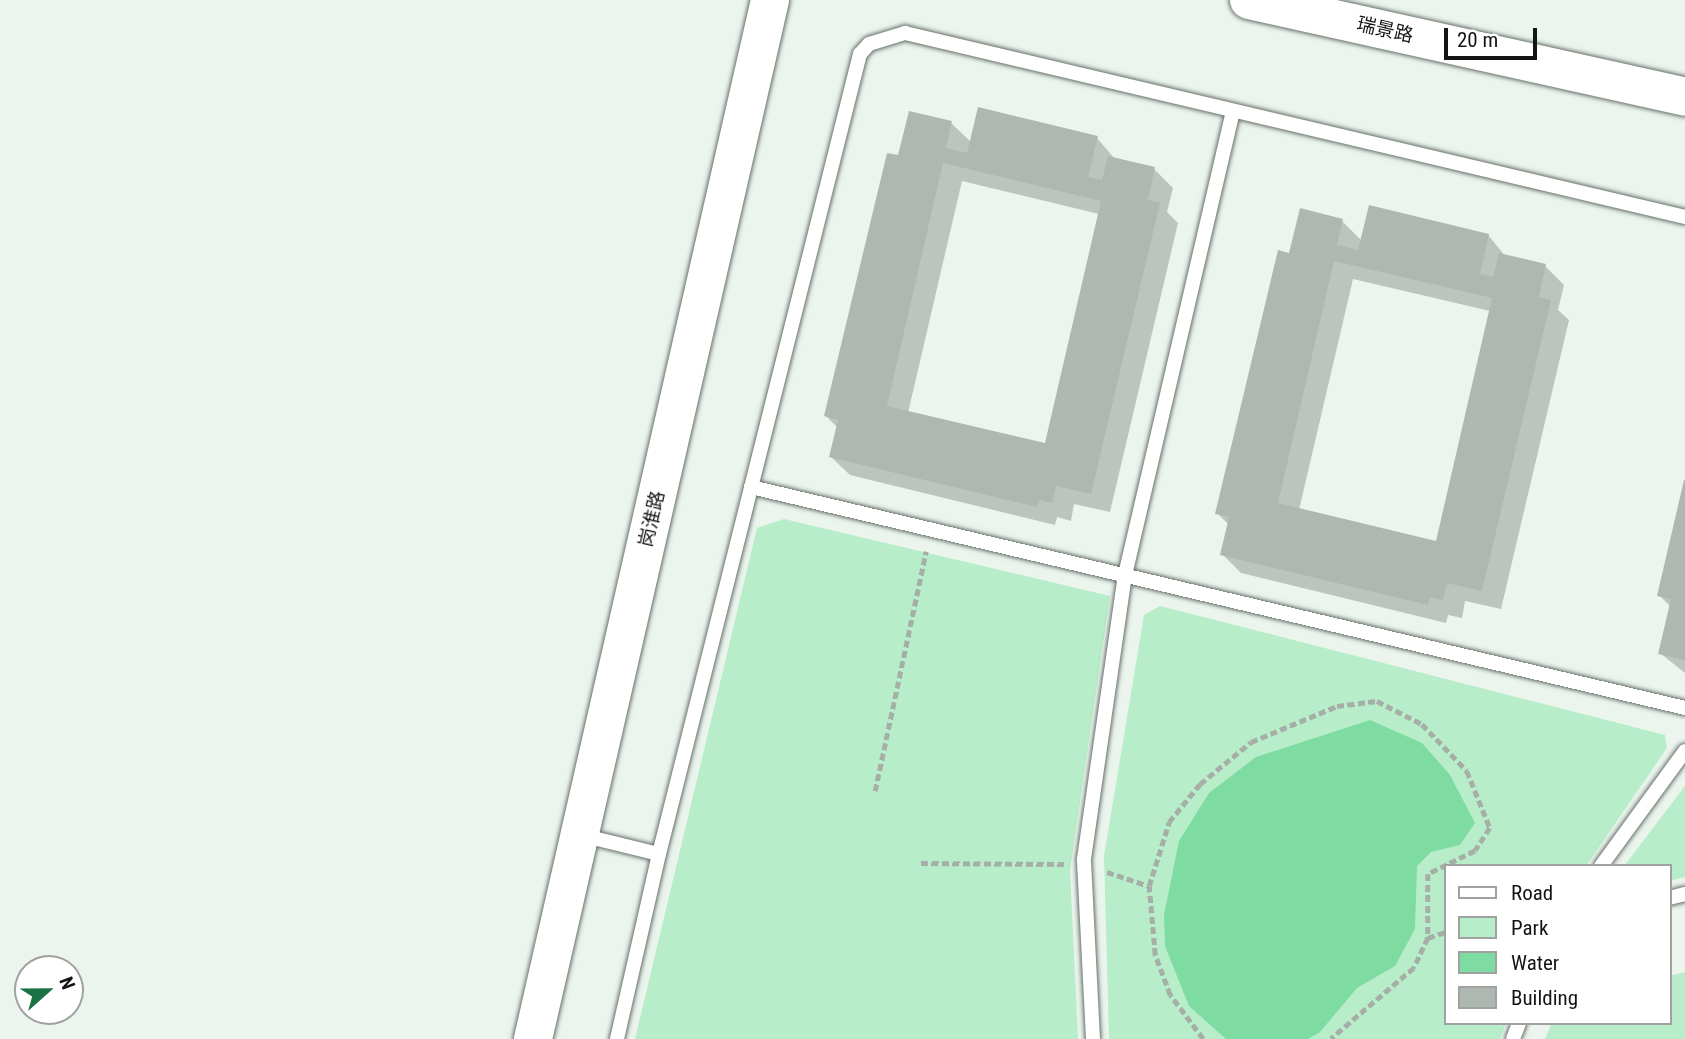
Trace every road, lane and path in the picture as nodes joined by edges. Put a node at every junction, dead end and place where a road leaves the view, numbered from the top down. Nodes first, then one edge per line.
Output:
1 (770, 0) edge
2 (1249, 0) edge
3 (1685, 97) edge
4 (1233, 111) junction
5 (1685, 218) edge
6 (751, 488) junction
7 (930, 529) junction
8 (1125, 575) junction
9 (1685, 708) edge
10 (1685, 751) edge
11 (874, 791) dead end
12 (580, 835) junction
13 (659, 855) junction
14 (921, 863) dead end
15 (1085, 864) junction
16 (1447, 864) edge
17 (1602, 864) edge
18 (1444, 865) edge
19 (1149, 886) junction
20 (1444, 932) edge
21 (1429, 937) junction
22 (533, 1039) edge
23 (617, 1039) edge
24 (1093, 1039) edge
25 (1203, 1039) edge
26 (1331, 1039) edge

1 - 12 street, 岗淮路
2 - 3 street, 瑞景路
4 - 5 lane
4 - 6 lane
4 - 8 lane
6 - 7 lane
6 - 13 lane
7 - 8 lane
7 - 11 path
8 - 9 lane
8 - 15 lane
10 - 17 lane
12 - 13 lane
12 - 22 street, 岗淮路
13 - 23 lane
14 - 15 path
15 - 19 path
15 - 24 lane
16 - 19 path
18 - 21 path
19 - 25 path
20 - 21 path
21 - 26 path

